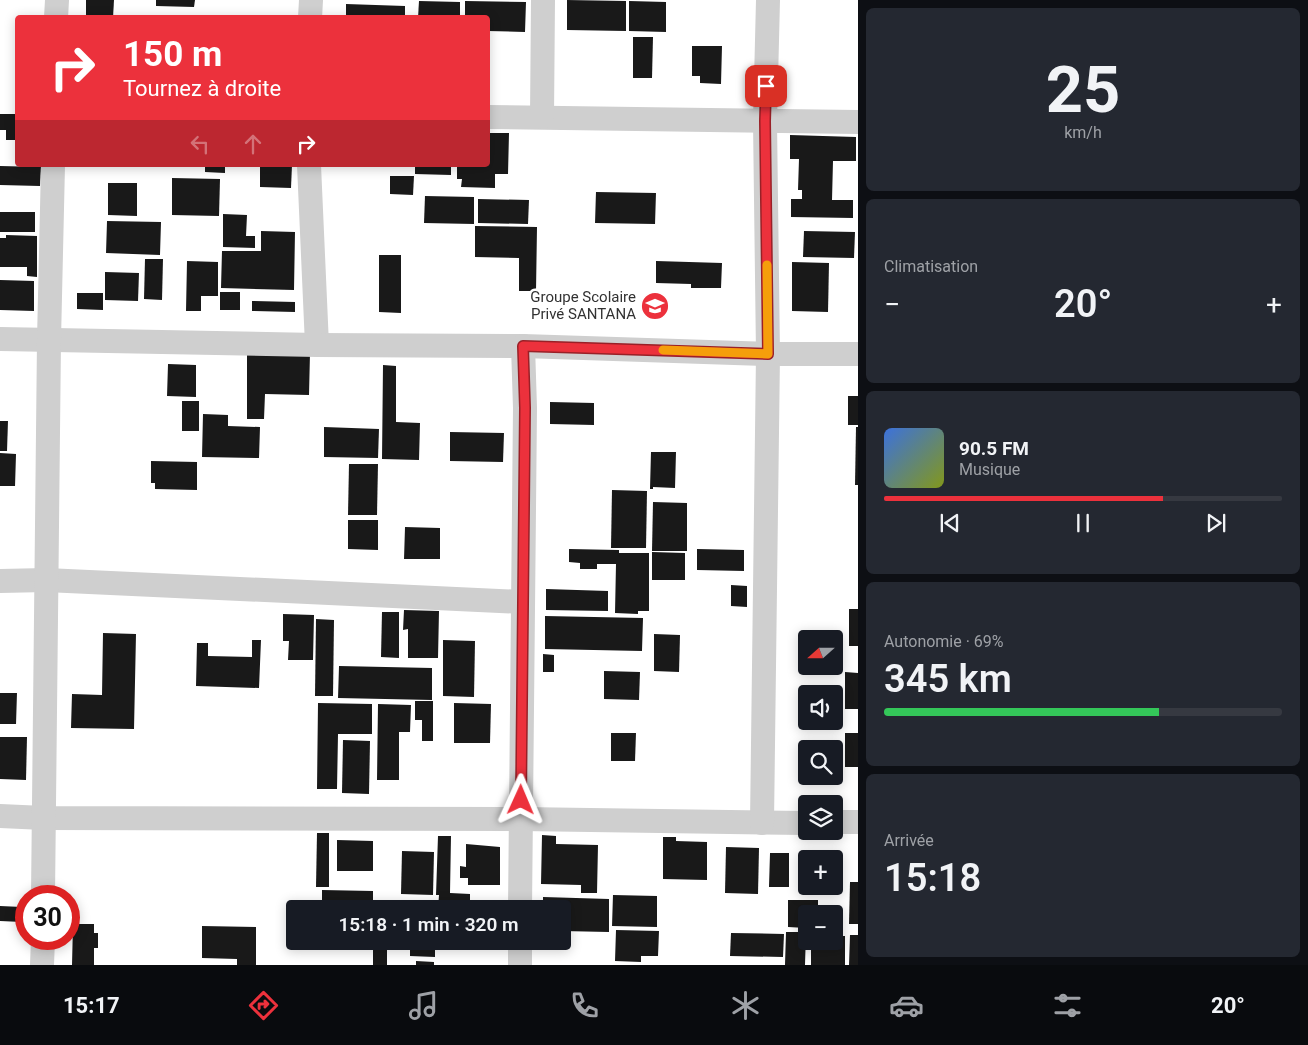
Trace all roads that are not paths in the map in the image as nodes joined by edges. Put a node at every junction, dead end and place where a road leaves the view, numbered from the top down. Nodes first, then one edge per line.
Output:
1 (57, 0) edge
2 (311, 0) edge
3 (543, 0) edge
4 (768, 0) edge
5 (56, 15) edge
6 (310, 15) edge
7 (542, 117) junction
8 (490, 118) edge
9 (765, 121) junction
10 (858, 122) edge
11 (53, 167) edge
12 (309, 167) edge
13 (0, 339) edge
14 (49, 340) junction
15 (317, 345) junction
16 (523, 346) junction
17 (768, 354) junction
18 (858, 354) edge
19 (46, 580) junction
20 (0, 581) edge
21 (523, 602) junction
22 (0, 816) edge
23 (44, 818) junction
24 (521, 819) junction
25 (843, 822) edge
26 (858, 822) edge
27 (762, 823) junction
28 (798, 823) edge
29 (43, 885) edge
30 (520, 900) edge
31 (43, 950) edge
32 (520, 950) edge
33 (42, 965) edge
34 (520, 965) edge

1 - 5 street
2 - 6 street
3 - 7 street
4 - 9 street
7 - 8 street
7 - 9 street
9 - 10 street
9 - 17 street
11 - 14 street
12 - 15 street
13 - 14 street
14 - 15 street
14 - 19 street
15 - 16 street
16 - 17 street
16 - 21 street
17 - 18 street
17 - 27 street
19 - 20 street
19 - 21 street
19 - 23 street
21 - 24 street
22 - 23 street
23 - 24 street
23 - 29 street
24 - 27 street
24 - 30 street
25 - 26 street
27 - 28 street
31 - 33 street
32 - 34 street

